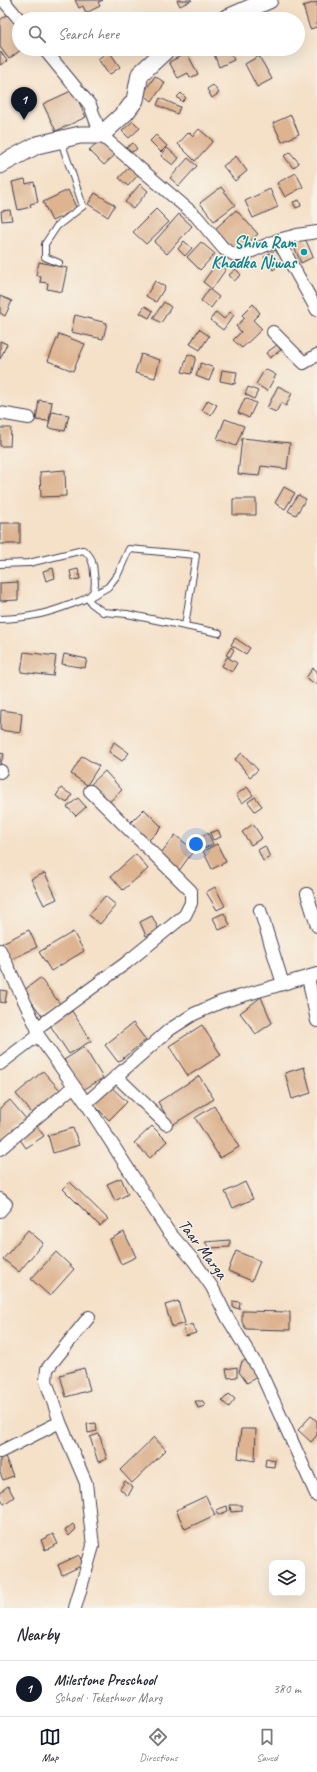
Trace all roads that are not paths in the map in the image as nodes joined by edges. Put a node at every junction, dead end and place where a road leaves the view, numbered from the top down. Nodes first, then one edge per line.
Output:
1 (3, 0) edge
2 (269, 0) edge
3 (13, 12) edge
4 (241, 12) edge
5 (50, 56) edge
6 (159, 56) edge
7 (101, 135) junction
8 (60, 140) junction
9 (0, 165) edge
10 (317, 232) edge
11 (278, 240) junction
12 (59, 262) dead end
13 (317, 310) edge
14 (272, 332) dead end
15 (317, 356) edge
16 (0, 413) edge
17 (29, 418) dead end
18 (0, 564) edge
19 (88, 598) junction
20 (0, 619) edge
21 (185, 626) junction
22 (219, 633) dead end
23 (90, 791) dead end
24 (307, 894) dead end
25 (260, 910) dead end
26 (317, 926) edge
27 (0, 950) edge
28 (312, 976) edge
29 (283, 984) junction
30 (317, 1021) edge
31 (37, 1032) junction
32 (0, 1064) edge
33 (116, 1076) junction
34 (74, 1086) junction
35 (86, 1103) junction
36 (166, 1124) dead end
37 (0, 1149) edge
38 (0, 1199) edge
39 (0, 1210) edge
40 (89, 1317) dead end
41 (60, 1422) junction
42 (0, 1452) edge
43 (317, 1496) edge
44 (75, 1608) edge

1 - 3 street
2 - 4 street
5 - 7 street
6 - 7 street
7 - 8 street
7 - 11 street
8 - 9 street
8 - 12 lane
10 - 11 street
11 - 13 street
14 - 15 street
16 - 17 street
18 - 19 lane
19 - 20 lane
19 - 21 lane
19 - 21 lane
21 - 22 lane
23 - 31 street
24 - 26 street
25 - 29 street
27 - 31 street, Taar Marga
28 - 29 street
28 - 30 street
29 - 33 street
31 - 32 street
31 - 34 street, Taar Marga
33 - 35 street
33 - 36 street
34 - 35 street, Taar Marga
34 - 37 street
35 - 43 street, Taar Marga
38 - 39 street
40 - 41 street
41 - 42 street
41 - 44 street

